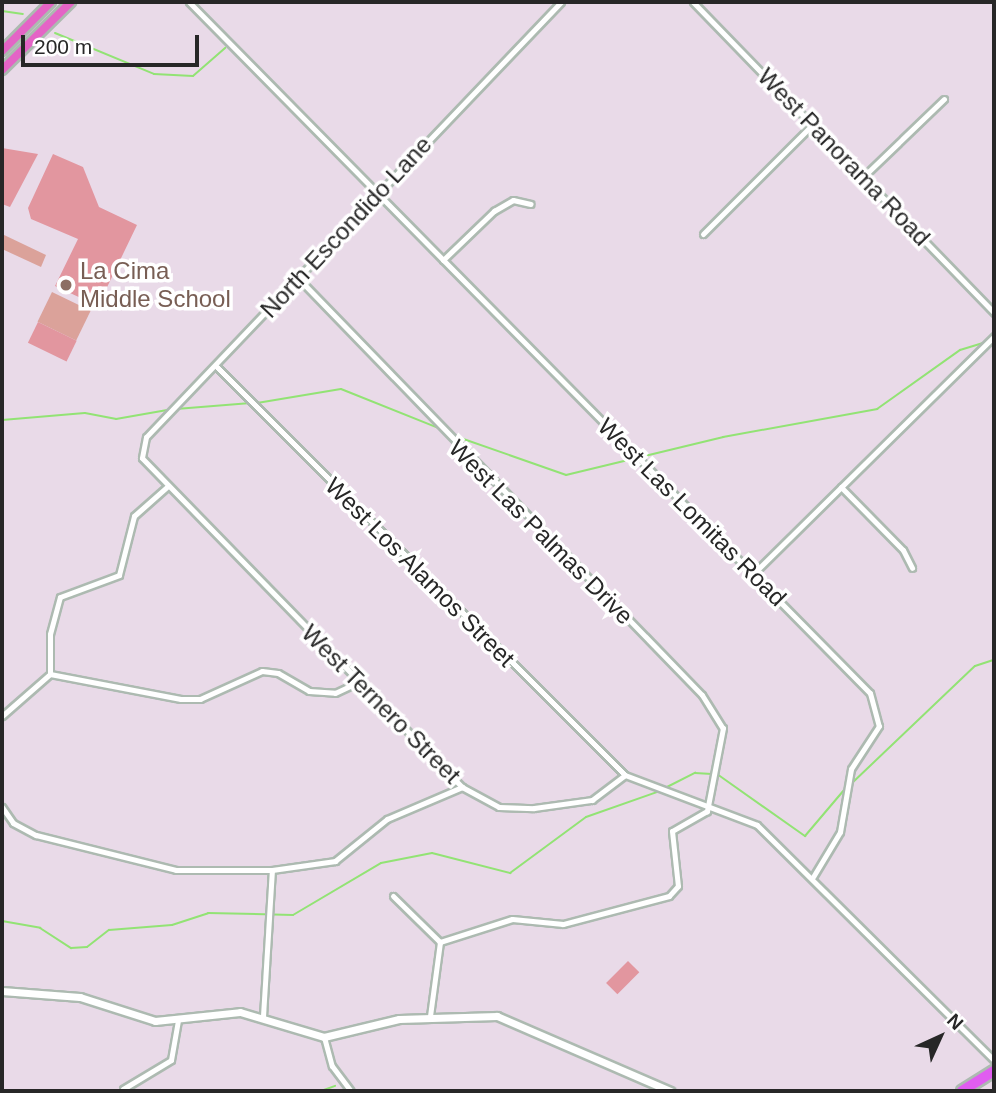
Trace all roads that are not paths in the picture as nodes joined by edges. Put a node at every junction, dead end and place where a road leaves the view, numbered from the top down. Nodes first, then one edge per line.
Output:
1 (51, 2) edge
2 (71, 2) edge
3 (189, 2) edge
4 (561, 2) edge
5 (694, 2) edge
6 (2, 51) edge
7 (2, 70) edge
8 (944, 99) dead end
9 (813, 124) junction
10 (864, 176) junction
11 (378, 194) junction
12 (531, 204) dead end
13 (703, 234) dead end
14 (443, 260) junction
15 (299, 279) junction
16 (994, 313) edge
17 (994, 336) edge
18 (217, 367) junction
19 (142, 458) joint
20 (168, 486) junction
21 (841, 487) junction
22 (912, 568) dead end
23 (753, 573) junction
24 (50, 674) junction
25 (359, 682) junction
26 (2, 716) edge
27 (625, 775) junction
28 (463, 787) junction
29 (709, 806) junction
30 (3, 812) edge
31 (272, 870) junction
32 (813, 877) junction
33 (393, 896) dead end
34 (440, 942) junction
35 (2, 991) edge
36 (263, 1016) junction
37 (430, 1016) junction
38 (178, 1021) junction
39 (324, 1037) junction
40 (994, 1060) edge
41 (994, 1071) edge
42 (123, 1089) dead end
43 (351, 1091) edge
44 (670, 1091) edge
45 (962, 1091) edge

1 - 6 main road
2 - 7 main road
3 - 11 street, West Las Lomitas Road
4 - 11 street, North Escondido Lane
5 - 9 street, West Panorama Road
8 - 10 street
9 - 10 street, West Panorama Road
9 - 13 street
10 - 16 street, West Panorama Road
11 - 14 street, West Las Lomitas Road
11 - 15 street, North Escondido Lane
12 - 14 street
14 - 23 street, West Las Lomitas Road
15 - 18 street, North Escondido Lane
15 - 29 street, West Las Palmas Drive
17 - 21 street
18 - 19 street, North Escondido Lane
18 - 27 street, West Los Alamos Street
19 - 20 street, West Ternero Street
20 - 24 street
20 - 25 street, West Ternero Street
21 - 22 street
21 - 23 street
23 - 32 street, West Las Lomitas Road
24 - 25 street
24 - 26 street
25 - 28 street, West Ternero Street
27 - 28 street, West Ternero Street
27 - 29 street
28 - 31 street
29 - 32 street
29 - 34 street
30 - 31 street
31 - 36 street
32 - 40 street
33 - 34 street
34 - 37 street
35 - 38 street
36 - 38 street
36 - 39 street
37 - 39 street
37 - 44 street
38 - 42 street
39 - 43 street
41 - 45 highway

